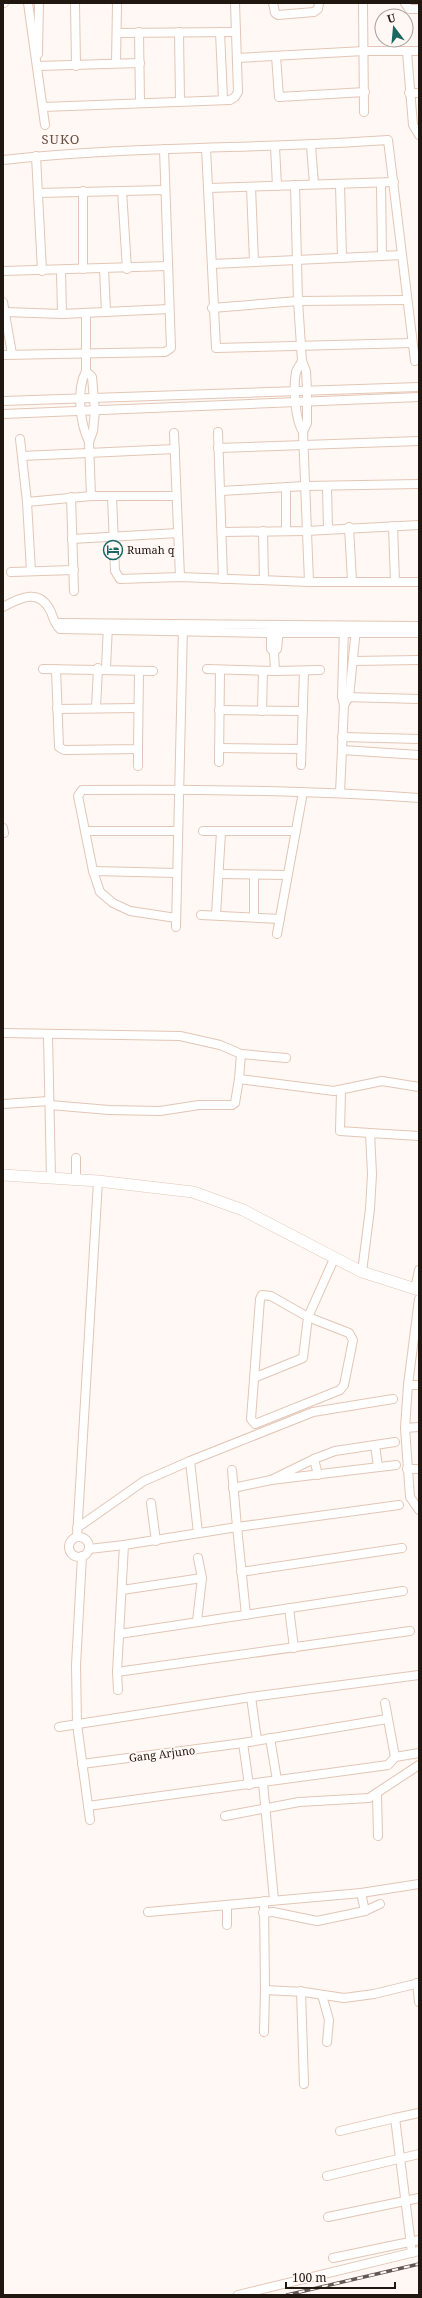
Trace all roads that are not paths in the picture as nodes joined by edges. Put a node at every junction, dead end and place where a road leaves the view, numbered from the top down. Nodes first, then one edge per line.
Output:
1 (28, 3) edge
2 (39, 3) edge
3 (75, 3) edge
4 (117, 3) edge
5 (235, 3) edge
6 (273, 3) edge
7 (319, 3) edge
8 (363, 3) edge
9 (405, 3) edge
10 (419, 9) edge
11 (139, 32) junction
12 (178, 32) junction
13 (220, 32) junction
14 (235, 32) junction
15 (117, 33) junction
16 (364, 51) junction
17 (419, 51) edge
18 (407, 52) junction
19 (276, 56) junction
20 (237, 58) junction
21 (37, 63) junction
22 (116, 63) junction
23 (140, 63) junction
24 (76, 66) junction
25 (365, 92) junction
26 (409, 93) junction
27 (419, 93) edge
28 (223, 99) junction
29 (180, 101) junction
30 (140, 103) junction
31 (44, 107) junction
32 (364, 112) dead end
33 (44, 125) dead end
34 (419, 135) edge
35 (311, 146) junction
36 (275, 147) junction
37 (206, 148) junction
38 (164, 149) junction
39 (36, 156) junction
40 (3, 160) edge
41 (394, 182) junction
42 (381, 183) junction
43 (314, 184) junction
44 (295, 185) junction
45 (340, 185) junction
46 (277, 186) junction
47 (251, 187) junction
48 (208, 188) junction
49 (165, 190) junction
50 (83, 191) junction
51 (122, 191) junction
52 (38, 193) junction
53 (402, 255) junction
54 (382, 256) junction
55 (342, 258) junction
56 (296, 261) junction
57 (254, 262) junction
58 (212, 264) junction
59 (168, 266) junction
60 (83, 269) junction
61 (104, 269) junction
62 (127, 269) junction
63 (3, 271) edge
64 (42, 271) junction
65 (61, 271) junction
66 (407, 300) junction
67 (298, 301) junction
68 (3, 302) edge
69 (212, 308) junction
70 (169, 309) junction
71 (5, 312) junction
72 (106, 312) junction
73 (86, 313) junction
74 (62, 314) junction
75 (412, 343) junction
76 (300, 345) junction
77 (12, 354) junction
78 (86, 354) junction
79 (3, 355) edge
80 (302, 361) junction
81 (415, 361) dead end
82 (86, 371) junction
83 (419, 387) edge
84 (296, 397) junction
85 (307, 397) junction
86 (419, 397) edge
87 (82, 399) junction
88 (94, 399) junction
89 (3, 401) edge
90 (95, 411) junction
91 (82, 412) junction
92 (3, 414) edge
93 (218, 432) dead end
94 (303, 432) junction
95 (174, 433) dead end
96 (20, 439) dead end
97 (419, 441) edge
98 (89, 442) junction
99 (304, 447) junction
100 (218, 448) junction
101 (175, 449) junction
102 (89, 452) junction
103 (22, 456) junction
104 (419, 484) edge
105 (305, 486) junction
106 (327, 486) junction
107 (286, 487) junction
108 (221, 491) junction
109 (91, 496) junction
110 (112, 496) junction
111 (176, 496) junction
112 (71, 497) junction
113 (27, 502) junction
114 (419, 525) edge
115 (393, 526) junction
116 (349, 527) junction
117 (328, 529) junction
118 (263, 531) junction
119 (286, 531) junction
120 (306, 531) junction
121 (222, 532) junction
122 (178, 533) junction
123 (114, 535) junction
124 (72, 539) junction
125 (74, 570) junction
126 (31, 571) junction
127 (11, 572) dead end
128 (180, 577) junction
129 (223, 579) junction
130 (264, 580) junction
131 (352, 581) junction
132 (395, 581) junction
133 (309, 582) junction
134 (419, 582) edge
135 (74, 591) dead end
136 (3, 607) edge
137 (108, 626) junction
138 (419, 626) edge
139 (183, 627) junction
140 (275, 629) junction
141 (344, 630) junction
142 (356, 630) junction
143 (419, 633) edge
144 (419, 660) edge
145 (353, 661) junction
146 (98, 668) junction
147 (106, 668) junction
148 (43, 669) dead end
149 (56, 669) junction
150 (207, 669) dead end
151 (154, 670) dead end
152 (220, 670) junction
153 (320, 670) dead end
154 (139, 671) junction
155 (263, 671) junction
156 (275, 671) junction
157 (304, 671) junction
158 (419, 699) edge
159 (345, 700) junction
160 (96, 708) junction
161 (138, 708) junction
162 (57, 709) junction
163 (220, 710) junction
164 (262, 711) junction
165 (303, 711) junction
166 (342, 737) junction
167 (419, 739) edge
168 (219, 748) junction
169 (138, 749) junction
170 (300, 749) junction
171 (342, 750) junction
172 (419, 755) edge
173 (219, 762) dead end
174 (301, 765) dead end
175 (138, 766) dead end
176 (180, 789) junction
177 (303, 792) junction
178 (340, 792) junction
179 (419, 798) edge
180 (85, 831) junction
181 (178, 831) junction
182 (202, 831) dead end
183 (221, 832) junction
184 (296, 832) junction
185 (93, 871) junction
186 (177, 873) junction
187 (219, 874) junction
188 (254, 875) junction
189 (287, 875) junction
190 (201, 914) dead end
191 (216, 915) junction
192 (254, 917) junction
193 (176, 918) junction
194 (280, 919) junction
195 (176, 927) dead end
196 (278, 934) dead end
197 (3, 1033) edge
198 (48, 1035) junction
199 (241, 1054) junction
200 (286, 1058) dead end
201 (239, 1079) junction
202 (419, 1087) edge
203 (341, 1091) junction
204 (50, 1103) junction
205 (3, 1104) edge
206 (370, 1133) junction
207 (419, 1136) edge
208 (76, 1158) dead end
209 (3, 1175) edge
210 (76, 1175) junction
211 (51, 1178) junction
212 (98, 1181) junction
213 (332, 1263) junction
214 (419, 1270) edge
215 (362, 1272) junction
216 (418, 1293) edge
217 (308, 1317) junction
218 (256, 1377) junction
219 (419, 1384) edge
220 (408, 1385) junction
221 (393, 1399) dead end
222 (419, 1427) edge
223 (405, 1428) junction
224 (395, 1442) dead end
225 (375, 1445) junction
226 (314, 1459) junction
227 (190, 1461) junction
228 (396, 1465) dead end
229 (378, 1467) junction
230 (419, 1468) edge
231 (407, 1469) junction
232 (232, 1470) dead end
233 (318, 1475) junction
234 (271, 1480) junction
235 (233, 1488) junction
236 (151, 1503) dead end
237 (399, 1505) dead end
238 (419, 1510) edge
239 (237, 1527) junction
240 (77, 1528) junction
241 (198, 1533) junction
242 (77, 1537) junction
243 (156, 1541) junction
244 (124, 1545) junction
245 (402, 1548) dead end
246 (89, 1549) junction
247 (82, 1556) junction
248 (198, 1558) dead end
249 (242, 1572) junction
250 (202, 1578) junction
251 (122, 1590) junction
252 (403, 1591) dead end
253 (289, 1608) junction
254 (246, 1615) junction
255 (197, 1621) junction
256 (410, 1631) dead end
257 (118, 1634) junction
258 (294, 1648) junction
259 (117, 1672) junction
260 (419, 1675) edge
261 (118, 1690) dead end
262 (251, 1697) junction
263 (385, 1703) dead end
264 (387, 1720) junction
265 (77, 1724) junction
266 (59, 1727) dead end
267 (270, 1738) junction
268 (257, 1740) junction
269 (243, 1743) junction
270 (419, 1753) edge
271 (395, 1757) junction
272 (82, 1764) junction
273 (419, 1765) edge
274 (276, 1780) junction
275 (263, 1783) junction
276 (249, 1785) junction
277 (377, 1795) junction
278 (88, 1806) junction
279 (267, 1808) junction
280 (225, 1816) dead end
281 (90, 1820) dead end
282 (378, 1836) dead end
283 (419, 1884) edge
284 (361, 1893) junction
285 (274, 1900) junction
286 (380, 1904) dead end
287 (227, 1906) junction
288 (264, 1907) junction
289 (364, 1907) junction
290 (148, 1912) dead end
291 (227, 1921) dead end
292 (418, 1983) edge
293 (265, 1990) junction
294 (301, 1991) junction
295 (322, 1995) junction
296 (419, 2002) edge
297 (264, 2032) dead end
298 (327, 2042) dead end
299 (304, 2084) dead end
300 (419, 2113) edge
301 (394, 2118) junction
302 (340, 2131) dead end
303 (419, 2154) edge
304 (400, 2159) junction
305 (327, 2176) dead end
306 (419, 2198) edge
307 (406, 2200) junction
308 (328, 2216) dead end
309 (415, 2241) edge
310 (416, 2252) edge
311 (333, 2258) dead end
312 (238, 2295) edge

1 - 21 street
2 - 21 street
3 - 24 street
4 - 15 street
5 - 14 street
6 - 7 street
8 - 16 street
9 - 10 street
11 - 12 street
11 - 15 street
11 - 23 street
12 - 13 street
12 - 29 street
13 - 14 street
13 - 28 street
14 - 20 street
15 - 22 street
16 - 18 street
16 - 19 street
16 - 25 street
17 - 18 street
18 - 26 street
19 - 20 street
19 - 25 street
20 - 28 street
21 - 24 street
21 - 31 street
22 - 23 street
22 - 24 street
23 - 30 street
25 - 32 street
26 - 27 street
26 - 34 street
28 - 29 street
29 - 30 street
30 - 31 street
31 - 33 street
35 - 36 street
35 - 41 street
35 - 43 street
36 - 37 street
36 - 46 street
37 - 38 street
37 - 48 street
38 - 39 street
38 - 49 street
39 - 40 street
39 - 52 street
41 - 42 street
41 - 53 street
42 - 45 street
42 - 54 street
43 - 44 street
43 - 45 street
44 - 46 street
44 - 56 street
45 - 55 street
46 - 47 street
47 - 48 street
47 - 57 street
48 - 58 street
49 - 51 street
49 - 59 street
50 - 51 street
50 - 52 street
50 - 60 street
51 - 62 street
52 - 64 street
53 - 54 street
53 - 66 street
54 - 55 street
55 - 56 street
56 - 57 street
56 - 67 street
57 - 58 street
58 - 69 street
59 - 62 street
59 - 70 street
60 - 61 street
60 - 65 street
61 - 62 street
61 - 72 street
63 - 64 street
64 - 65 street
65 - 74 street
66 - 67 street
66 - 75 street
67 - 69 street
67 - 76 street
68 - 71 street
69 - 76 street
70 - 72 street
70 - 78 street
71 - 74 street
71 - 77 street
72 - 73 street
73 - 74 street
73 - 78 street
75 - 76 street
75 - 81 street
76 - 80 street
77 - 78 street
77 - 79 street
78 - 82 street
80 - 84 street
80 - 85 street
82 - 87 street
82 - 88 street
83 - 85 street
84 - 85 street
84 - 85 street
84 - 88 street
84 - 90 street
84 - 94 street
85 - 86 street
85 - 94 street
87 - 88 street
87 - 89 street
87 - 91 street
88 - 90 street
90 - 91 street
90 - 98 street
91 - 92 street
91 - 98 street
93 - 100 street
94 - 99 street
95 - 101 street
96 - 103 street
97 - 99 street
98 - 102 street
99 - 100 street
99 - 105 street
100 - 108 street
101 - 102 street
101 - 111 street
102 - 103 street
102 - 109 street
103 - 113 street
104 - 106 street
105 - 106 street
105 - 107 street
105 - 120 street
106 - 117 street
107 - 108 street
107 - 119 street
108 - 121 street
109 - 110 street
109 - 112 street
110 - 111 street
110 - 123 street
111 - 122 street
112 - 113 street
112 - 124 street
113 - 126 street
114 - 115 street
115 - 116 street
115 - 132 street
116 - 117 street
116 - 131 street
117 - 120 street
118 - 119 street
118 - 121 street
118 - 130 street
119 - 120 street
120 - 133 street
121 - 129 street
122 - 123 street
122 - 128 street
123 - 124 street
123 - 128 street
124 - 125 street
125 - 126 street
125 - 135 street
126 - 127 street
128 - 129 street
129 - 130 street
130 - 133 street
131 - 132 street
131 - 133 street
132 - 134 street
136 - 137 street
137 - 139 street
137 - 147 street
138 - 142 street
139 - 140 street
139 - 176 street
140 - 141 street
140 - 156 street
141 - 142 street
141 - 159 street
142 - 143 street
142 - 145 street
144 - 145 street
145 - 159 street
146 - 147 street
146 - 149 street
146 - 160 street
147 - 154 street
148 - 149 street
149 - 162 street
150 - 152 street
151 - 154 street
152 - 155 street
152 - 163 street
153 - 157 street
154 - 161 street
155 - 156 street
155 - 164 street
156 - 157 street
157 - 165 street
158 - 159 street
159 - 166 street
160 - 161 street
160 - 162 street
161 - 169 street
162 - 169 street
163 - 164 street
163 - 168 street
164 - 165 street
165 - 170 street
166 - 167 street
166 - 171 street
168 - 170 street
168 - 173 street
169 - 175 street
170 - 174 street
171 - 172 street
171 - 178 street
176 - 177 street
176 - 180 street
176 - 181 street
177 - 178 street
177 - 184 street
178 - 179 street
180 - 181 street
180 - 185 street
181 - 186 street
182 - 183 street
183 - 184 street
183 - 187 street
184 - 189 street
185 - 186 street
185 - 193 street
186 - 193 street
187 - 188 street
187 - 191 street
188 - 189 street
188 - 192 street
189 - 194 street
190 - 191 street
191 - 192 street
192 - 194 street
193 - 195 street
194 - 196 street
197 - 198 street
198 - 199 street
198 - 204 street
199 - 200 street
199 - 201 street
201 - 203 street
201 - 204 street
202 - 203 street
203 - 206 street
204 - 205 street
204 - 211 street
206 - 207 street
206 - 215 street
208 - 210 street
209 - 211 street
210 - 211 street
210 - 212 street
212 - 213 street
212 - 240 street
213 - 215 street
213 - 217 street
214 - 216 street
215 - 216 street
216 - 220 street
217 - 218 street
217 - 218 street
217 - 218 street
219 - 220 street
220 - 223 street
221 - 227 street
222 - 223 street
223 - 231 street
224 - 225 street
225 - 226 street
225 - 229 street
226 - 233 street
226 - 234 street
227 - 240 street
227 - 241 street
228 - 229 street
229 - 233 street
230 - 231 street
231 - 238 street
232 - 235 street
233 - 234 street
234 - 235 street
235 - 239 street
236 - 243 street
237 - 239 street
239 - 241 street
239 - 249 street
240 - 242 street
241 - 243 street
242 - 246 street
242 - 247 street
243 - 244 street
244 - 246 street
244 - 251 street
245 - 249 street
246 - 247 street
247 - 265 street
248 - 250 street
249 - 254 street
250 - 251 street
250 - 255 street
251 - 257 street
252 - 253 street
253 - 254 street
253 - 258 street
254 - 255 street
255 - 257 street
256 - 258 street
257 - 259 street
258 - 259 street
259 - 261 street
260 - 262 street
262 - 265 street
262 - 268 street
263 - 264 street
264 - 267 street, Gang Arjuno
264 - 271 street
265 - 266 street
265 - 272 street
267 - 268 street, Gang Arjuno
267 - 274 street
268 - 269 street, Gang Arjuno
269 - 272 street, Gang Arjuno
269 - 276 street
270 - 271 street
271 - 274 street
272 - 278 street
273 - 277 street
274 - 275 street
275 - 276 street
275 - 279 street
276 - 278 street
277 - 279 street
277 - 282 street
278 - 281 street
279 - 280 street
279 - 285 street
283 - 284 street
284 - 285 street
284 - 289 street
285 - 288 street
286 - 289 street
287 - 288 street
287 - 290 street
287 - 291 street
288 - 289 street
288 - 293 street
292 - 295 street
292 - 296 street
293 - 294 street
293 - 297 street
294 - 295 street
294 - 299 street
295 - 298 street
300 - 301 street
301 - 302 street
301 - 304 street
303 - 304 street
304 - 305 street
304 - 307 street
306 - 307 street
307 - 308 street
307 - 309 street
309 - 310 street
309 - 311 street
310 - 312 street

